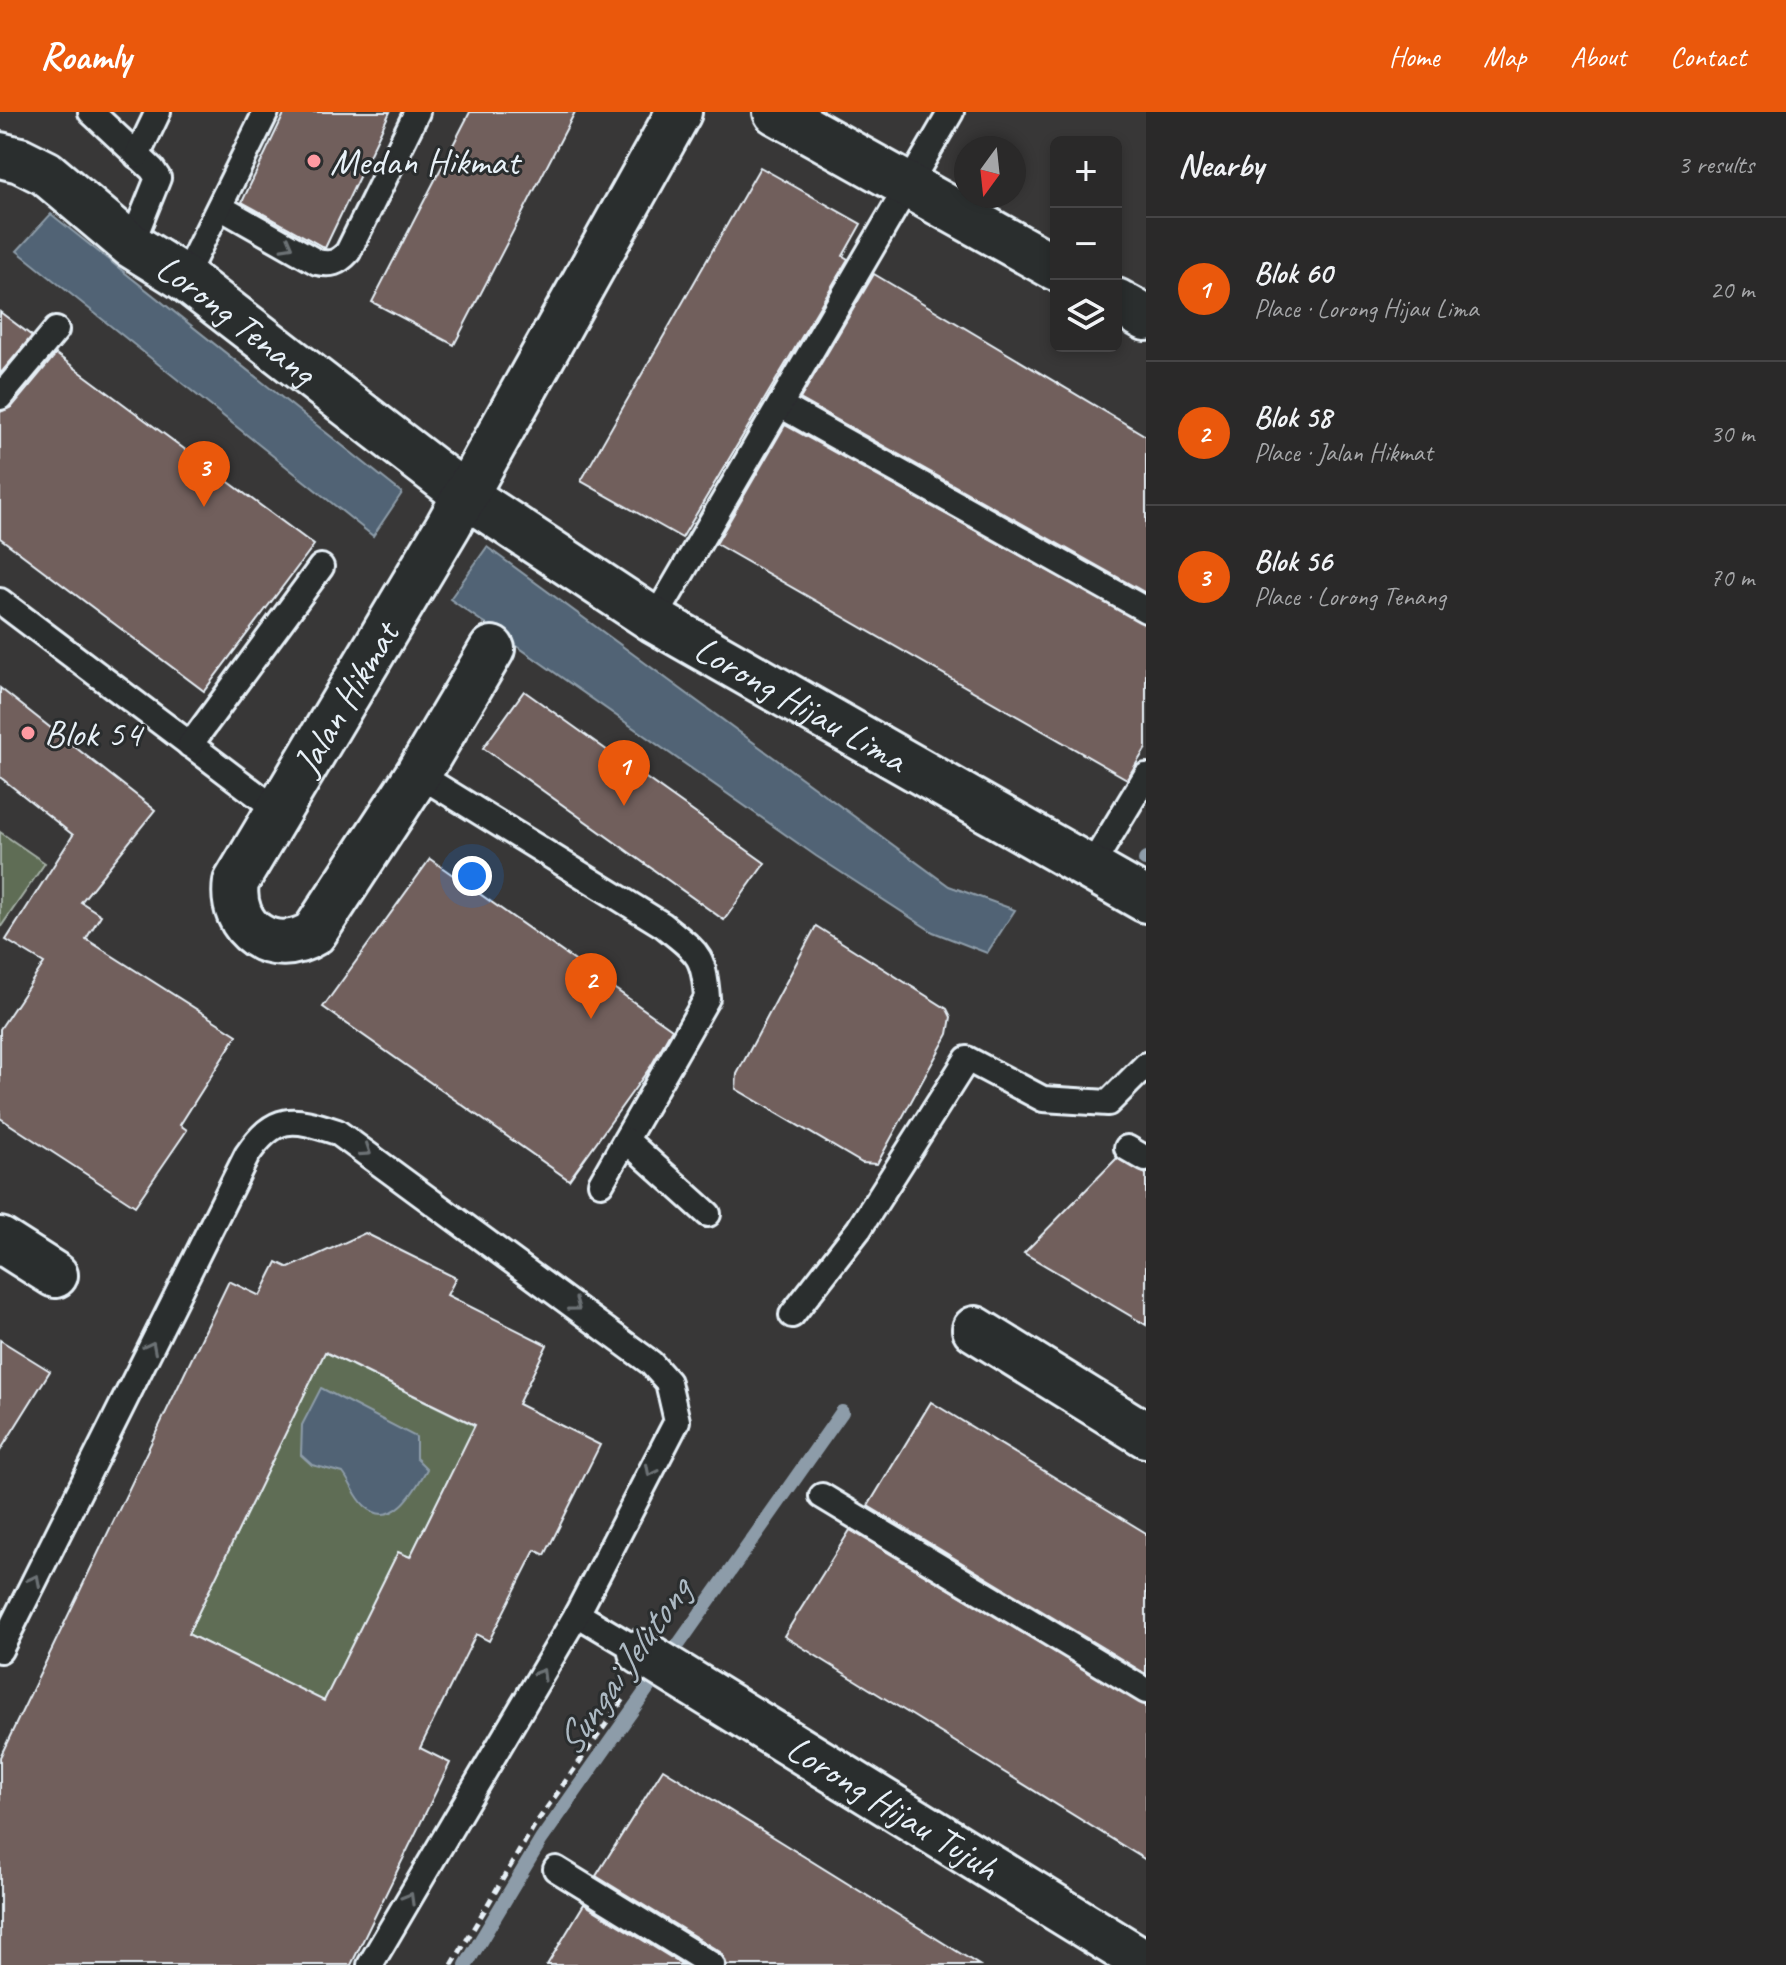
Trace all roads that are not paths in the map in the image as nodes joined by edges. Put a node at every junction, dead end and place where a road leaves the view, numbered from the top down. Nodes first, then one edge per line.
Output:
1 (91, 112) edge
2 (158, 112) edge
3 (266, 112) edge
4 (417, 112) edge
5 (679, 112) edge
6 (776, 112) edge
7 (951, 112) edge
8 (0, 155) edge
9 (137, 156) junction
10 (908, 186) junction
11 (220, 207) junction
12 (131, 245) junction
13 (1050, 265) edge
14 (184, 278) junction
15 (1122, 304) edge
16 (1146, 318) edge
17 (56, 330) dead end
18 (0, 397) edge
19 (780, 405) junction
20 (456, 510) junction
21 (321, 567) dead end
22 (0, 601) edge
23 (1146, 610) edge
24 (654, 620) junction
25 (492, 649) dead end
26 (190, 745) junction
27 (418, 774) junction
28 (1146, 776) edge
29 (277, 810) junction
30 (1091, 867) junction
31 (1146, 900) edge
32 (1146, 1065) edge
33 (626, 1140) junction
34 (601, 1183) dead end
35 (708, 1214) dead end
36 (0, 1240) edge
37 (55, 1275) dead end
38 (792, 1315) dead end
39 (975, 1329) dead end
40 (1146, 1435) edge
41 (822, 1496) dead end
42 (577, 1614) junction
43 (0, 1650) edge
44 (641, 1653) joint
45 (1146, 1691) edge
46 (556, 1869) dead end
47 (1146, 1963) edge
48 (370, 1965) edge
49 (712, 1965) edge

1 - 9 lane
2 - 9 lane
3 - 11 lane
11 -> 4 lane
5 - 20 street, Jalan Hikmat
6 - 10 street
7 - 10 lane
8 - 12 street, Lorong Tenang
9 - 12 lane
10 - 13 street
10 - 19 lane
11 - 14 lane
12 - 14 street, Lorong Tenang
14 - 20 street, Lorong Tenang
15 - 16 street
17 - 18 lane
19 - 23 lane
19 - 24 lane
20 - 24 street, Lorong Hijau Lima
20 - 29 street, Jalan Hikmat
21 - 26 lane
22 - 26 lane
24 - 30 street, Lorong Hijau Lima
25 - 27 street, Jalan Hikmat
26 - 29 lane
27 - 29 street, Jalan Hikmat
27 - 33 lane
28 - 30 lane
30 - 31 street, Lorong Hijau Lima
32 - 38 lane
33 - 34 lane
33 - 35 lane
36 - 37 street
39 - 40 street
41 - 45 lane
43 -> 42 lane
42 - 44 lane
48 -> 42 lane
44 - 47 street, Lorong Hijau Tujuh
46 - 49 lane

